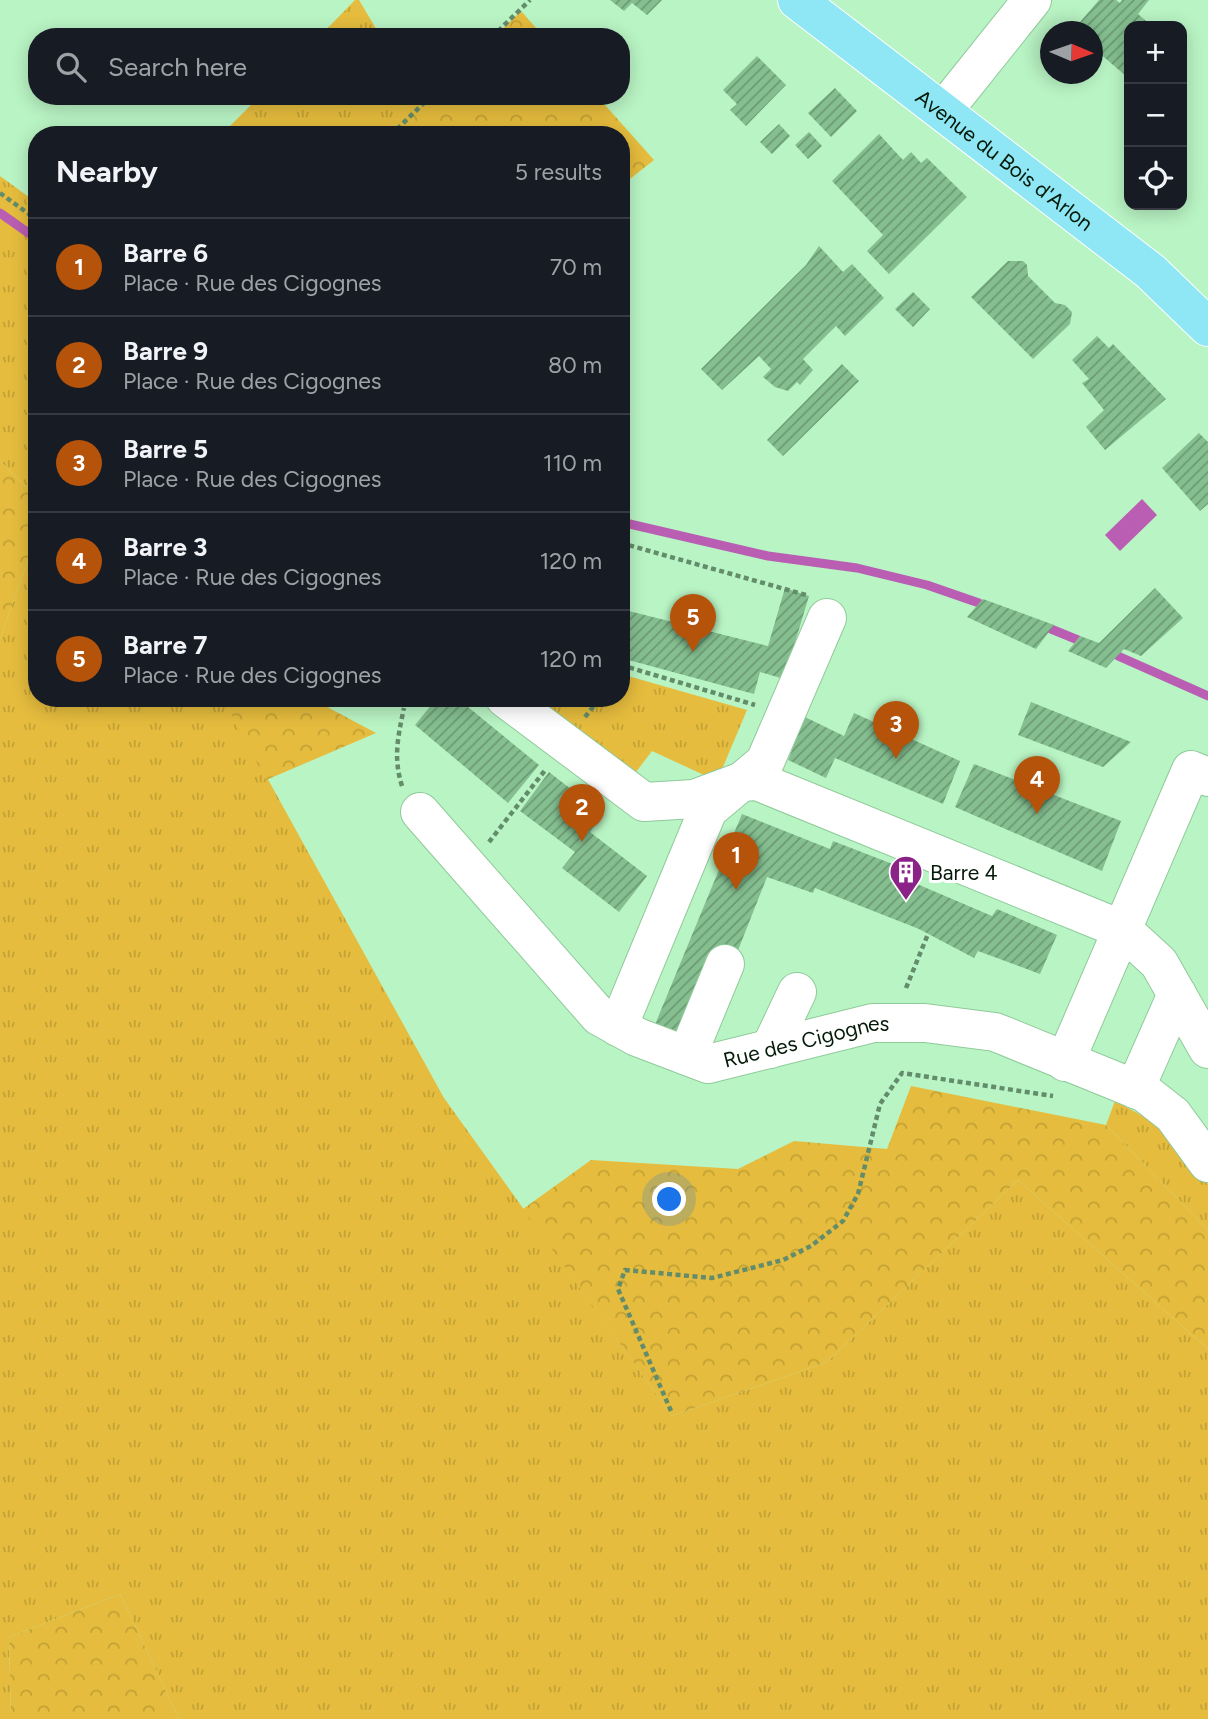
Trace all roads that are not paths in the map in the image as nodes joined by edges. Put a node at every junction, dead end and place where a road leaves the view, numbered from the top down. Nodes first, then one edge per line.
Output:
1 (797, 0) edge
2 (1032, 0) edge
3 (944, 110) junction
4 (1208, 327) edge
5 (827, 618) road end
6 (540, 709) edge
7 (1208, 777) edge
8 (740, 782) junction
9 (420, 813) road end
10 (1123, 930) junction
11 (725, 964) dead end
12 (797, 992) dead end
13 (1177, 994) junction
14 (618, 1027) junction
15 (770, 1049) junction
16 (1208, 1049) edge
17 (687, 1056) junction
18 (1065, 1080) junction
19 (1135, 1089) junction
20 (1208, 1163) edge

1 - 3 main road, Avenue du Bois d'Arlon
2 - 3 street
3 - 4 main road, Avenue du Bois d'Arlon
5 - 8 street
6 - 8 street
7 - 10 street
8 - 10 street
8 - 14 street
9 - 14 street, Rue des Cigognes
10 - 13 street
10 - 18 street
11 - 17 street
12 - 15 street
13 - 16 street
13 - 19 street
14 - 17 street, Rue des Cigognes
15 - 17 street, Rue des Cigognes
15 - 18 street, Rue des Cigognes
18 - 19 street, Rue des Cigognes
19 - 20 street, Rue des Cigognes

